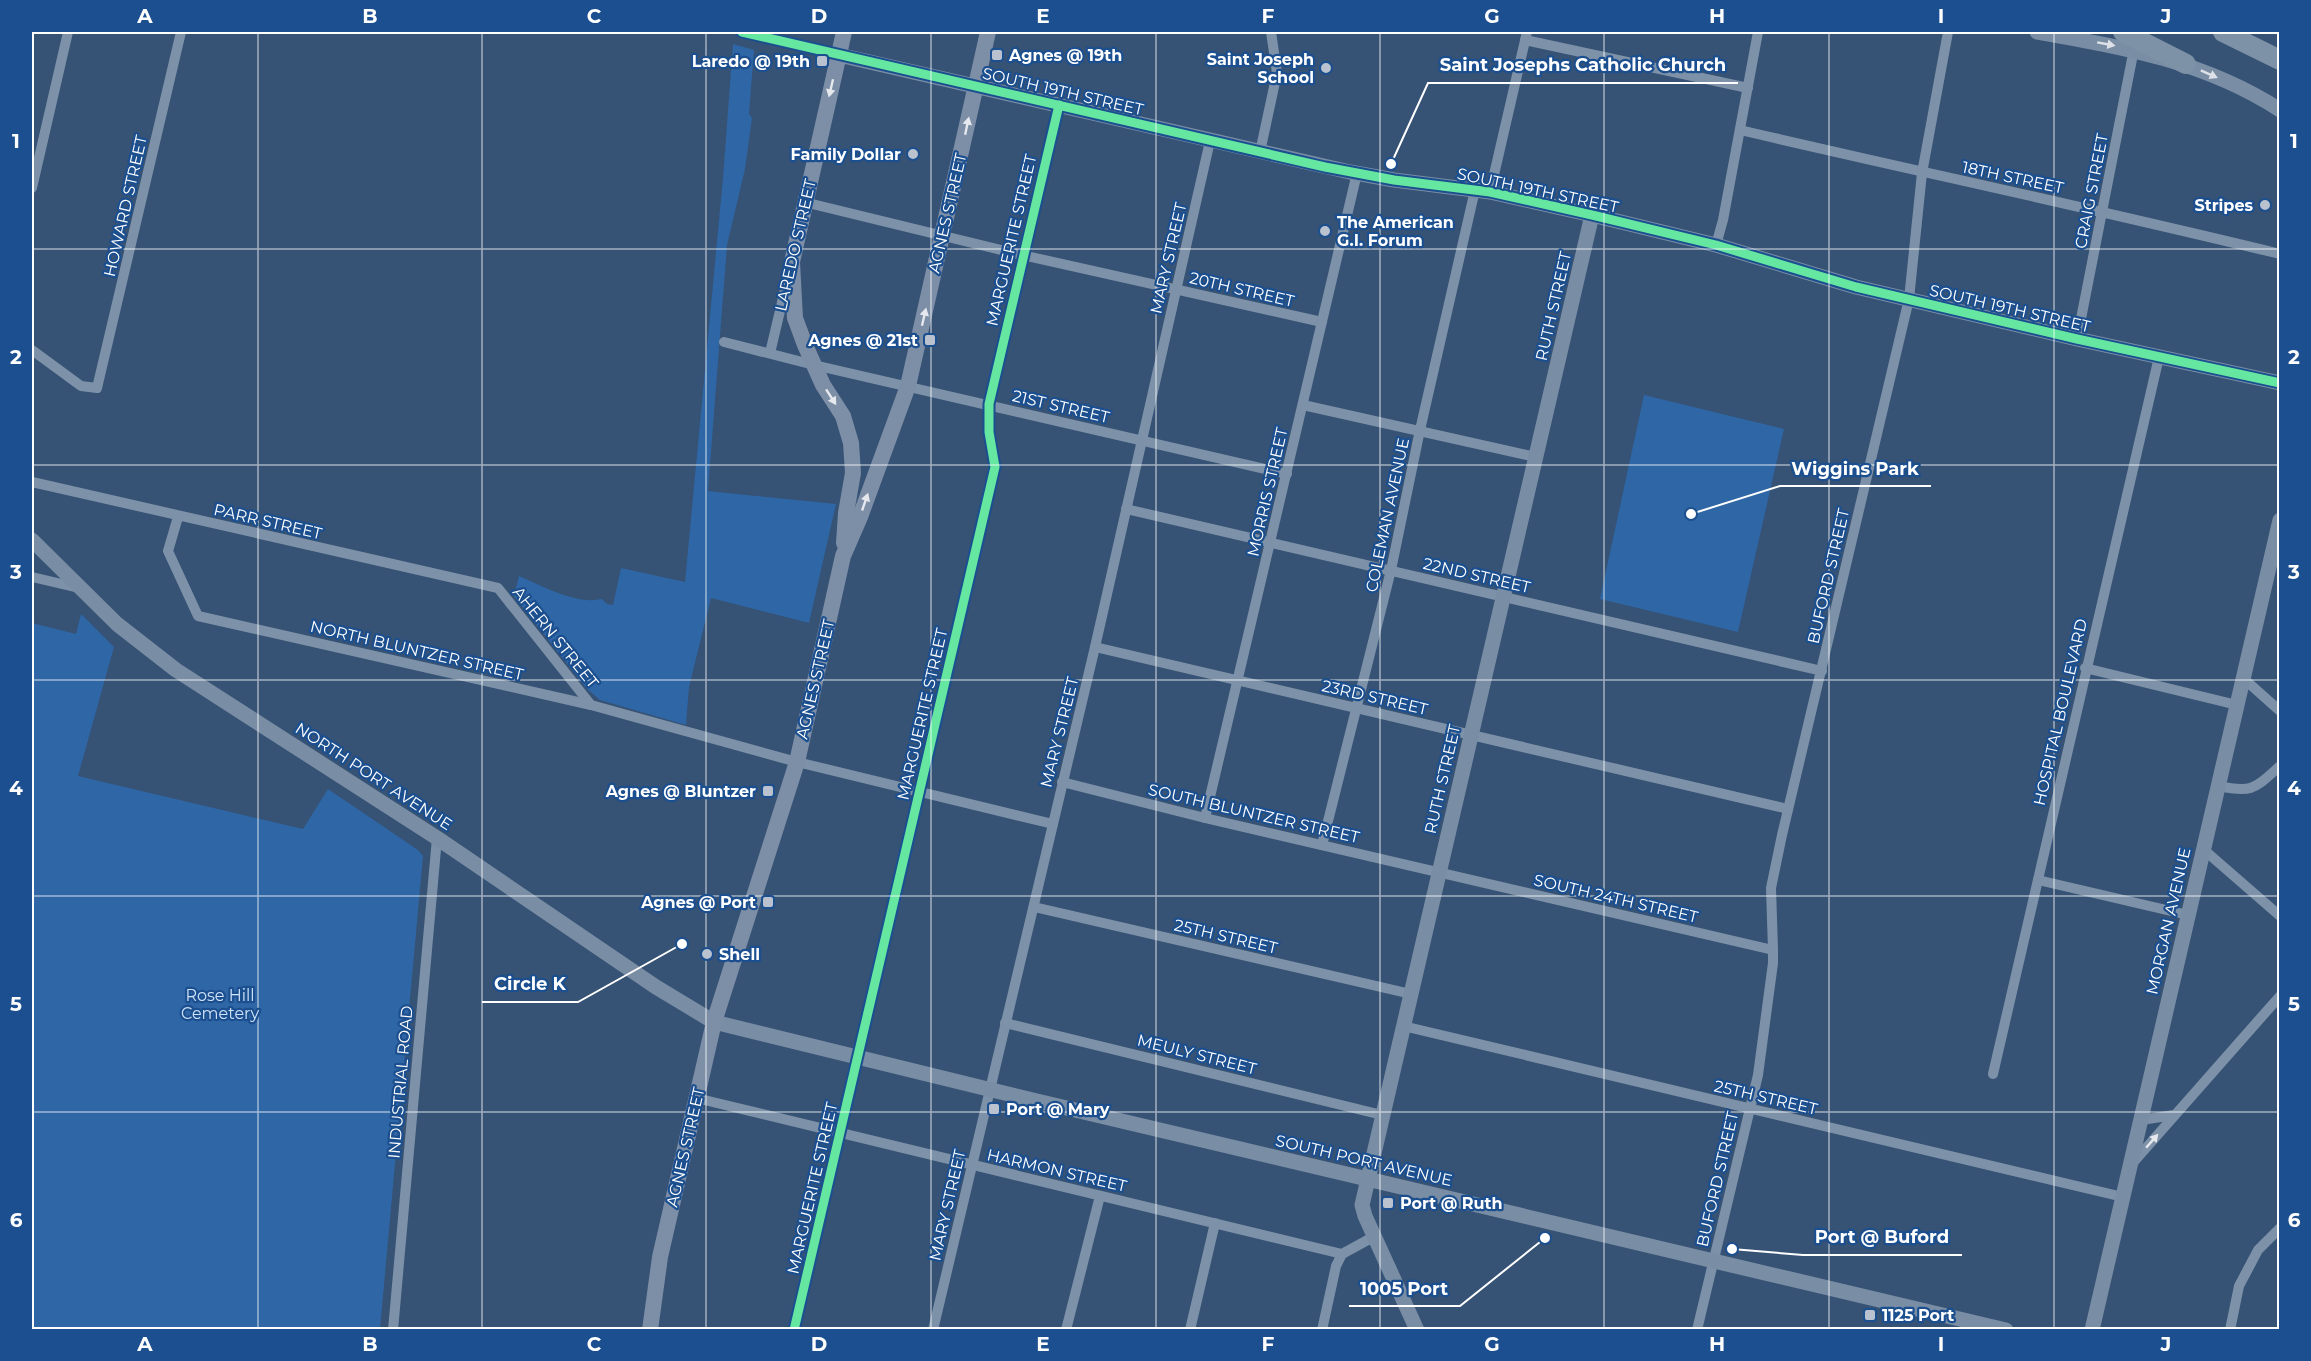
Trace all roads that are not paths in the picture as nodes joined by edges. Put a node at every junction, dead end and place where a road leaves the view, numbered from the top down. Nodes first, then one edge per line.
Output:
1 (68, 32) edge
2 (181, 32) edge
3 (844, 32) edge
4 (988, 32) edge
5 (1271, 32) edge
6 (1758, 32) edge
7 (1948, 32) edge
8 (2037, 32) edge
9 (2123, 32) edge
10 (2223, 32) edge
11 (747, 33) edge
12 (1526, 36) edge
13 (2134, 49) junction
14 (839, 55) junction
15 (2280, 60) edge
16 (2186, 64) junction
17 (976, 85) junction
18 (1748, 88) junction
19 (1059, 105) junction
20 (2280, 110) edge
21 (1740, 130) junction
22 (1210, 141) junction
23 (1260, 152) junction
24 (1357, 173) junction
25 (1922, 173) junction
26 (32, 188) edge
27 (1482, 191) junction
28 (804, 202) junction
29 (2103, 211) junction
30 (1592, 215) junction
31 (942, 235) junction
32 (1716, 245) junction
33 (2280, 254) edge
34 (1022, 255) junction
35 (792, 262) junction
36 (1176, 289) junction
37 (1909, 299) junction
38 (1322, 322) junction
39 (2077, 339) junction
40 (724, 342) dead end
41 (32, 350) edge
42 (770, 353) junction
43 (2158, 357) junction
44 (814, 365) junction
45 (2280, 383) edge
46 (908, 386) junction
47 (989, 404) junction
48 (1303, 405) junction
49 (1420, 430) junction
50 (1142, 440) junction
51 (1536, 457) junction
52 (1287, 474) junction
53 (32, 482) edge
54 (1126, 509) junction
55 (178, 517) junction
56 (2280, 520) edge
57 (32, 540) edge
58 (1270, 542) junction
59 (843, 556) junction
60 (1391, 570) junction
61 (32, 577) edge
62 (80, 588) junction
63 (498, 588) joint
64 (1503, 597) junction
65 (1095, 647) junction
66 (2085, 668) junction
67 (1822, 671) junction
68 (2243, 678) junction
69 (1238, 679) junction
70 (591, 705) junction
71 (2237, 705) junction
72 (1357, 708) junction
73 (2280, 711) edge
74 (1471, 735) junction
75 (797, 762) junction
76 (2280, 766) edge
77 (1062, 782) junction
78 (2218, 786) junction
79 (919, 791) junction
80 (1788, 809) junction
81 (1205, 818) junction
82 (1053, 824) junction
83 (437, 838) junction
84 (1322, 845) junction
85 (2203, 849) junction
86 (1439, 872) junction
87 (2038, 880) junction
88 (1034, 908) junction
89 (2188, 915) junction
90 (2280, 916) edge
91 (1773, 950) junction
92 (1411, 994) junction
93 (2280, 996) edge
94 (714, 1022) junction
95 (1005, 1023) junction
96 (1403, 1026) junction
97 (857, 1058) junction
98 (1993, 1074) dead end
99 (990, 1090) junction
100 (696, 1098) junction
101 (1749, 1108) junction
102 (1382, 1115) junction
103 (2174, 1115) junction
104 (2140, 1120) junction
105 (840, 1133) junction
106 (972, 1165) junction
107 (2130, 1167) junction
108 (1367, 1179) junction
109 (1100, 1196) junction
110 (2123, 1197) junction
111 (1215, 1223) junction
112 (2280, 1228) edge
113 (1375, 1236) junction
114 (1342, 1254) junction
115 (1714, 1259) junction
116 (393, 1329) edge
117 (650, 1329) edge
118 (794, 1329) edge
119 (933, 1329) edge
120 (1066, 1329) edge
121 (1190, 1329) edge
122 (1322, 1329) edge
123 (1417, 1329) edge
124 (1697, 1329) edge
125 (2006, 1329) edge
126 (2092, 1329) edge
127 (2230, 1329) edge

1 - 26 street
2 - 41 street, HOWARD STREET
3 - 14 main road, LAREDO STREET
4 - 17 main road, AGNES STREET
5 - 23 street
6 - 18 street
7 - 25 street, BUFORD STREET
8 -> 13 main road
9 - 16 highway
10 - 15 highway
11 - 14 street, SOUTH 19TH STREET
12 - 18 street
12 - 27 street, COLEMAN AVENUE
13 - 16 main road
13 - 29 street, CRAIG STREET
14 - 17 main road, SOUTH 19TH STREET
14 -> 28 main road, LAREDO STREET
16 -> 20 main road
17 - 19 main road, SOUTH 19TH STREET
31 -> 17 main road, AGNES STREET
18 - 21 street
19 - 22 main road, SOUTH 19TH STREET
19 - 34 street, MARGUERITE STREET
21 - 25 street, 18TH STREET
21 - 32 street
22 - 23 main road, SOUTH 19TH STREET
22 - 36 street, MARY STREET
23 - 24 main road, SOUTH 19TH STREET
24 - 27 main road, SOUTH 19TH STREET
24 - 38 street, MORRIS STREET
25 - 29 street, 18TH STREET
25 - 37 street, BUFORD STREET
27 - 30 main road, SOUTH 19TH STREET
27 - 49 street, COLEMAN AVENUE
28 - 31 street, 20TH STREET
28 - 35 main road, LAREDO STREET
29 - 33 street, 18TH STREET
29 - 39 street, CRAIG STREET
30 - 32 main road, SOUTH 19TH STREET
30 - 51 main road, RUTH STREET
31 - 34 street, 20TH STREET
46 -> 31 main road, AGNES STREET
32 - 37 main road, SOUTH 19TH STREET
34 - 36 street, 20TH STREET
34 - 47 street, MARGUERITE STREET
35 - 42 street, LAREDO STREET
35 - 44 main road
36 - 38 street, 20TH STREET
36 - 50 street, MARY STREET
37 - 39 main road, SOUTH 19TH STREET
37 - 67 street, BUFORD STREET
38 - 48 street, MORRIS STREET
39 - 43 main road, SOUTH 19TH STREET
40 - 42 street, 21ST STREET
42 - 44 street, 21ST STREET
43 - 45 main road, SOUTH 19TH STREET
43 - 66 street, HOSPITAL BOULEVARD
44 - 46 street, 21ST STREET
44 -> 59 main road
46 - 47 street, 21ST STREET
59 -> 46 main road, AGNES STREET
47 - 50 street, 21ST STREET
47 - 79 street, MARGUERITE STREET
48 - 49 street
48 - 52 street, MORRIS STREET
49 - 51 street
49 - 60 street, COLEMAN AVENUE
50 - 52 street, 21ST STREET
50 - 54 street, MARY STREET
51 - 64 main road, RUTH STREET
52 - 58 street, MORRIS STREET
53 - 55 street, PARR STREET
54 - 58 street, 22ND STREET
54 - 65 street, MARY STREET
55 - 63 street, PARR STREET
55 - 70 street, NORTH BLUNTZER STREET
56 - 68 main road, MORGAN AVENUE
57 - 62 main road, NORTH PORT AVENUE
58 - 60 street, 22ND STREET
58 - 69 street, MORRIS STREET
59 - 75 main road, AGNES STREET
60 - 64 street, 22ND STREET
60 - 72 street, COLEMAN AVENUE
61 - 62 street
62 - 83 main road, NORTH PORT AVENUE
63 - 70 street, AHERN STREET
64 - 67 street, 22ND STREET
64 - 74 main road, RUTH STREET
65 - 69 street, 23RD STREET
65 - 77 street, MARY STREET
66 - 71 street
66 - 87 street, HOSPITAL BOULEVARD
67 - 80 street, BUFORD STREET
68 - 71 main road, MORGAN AVENUE
68 - 73 street
69 - 72 street, 23RD STREET
69 - 81 street, MORRIS STREET
70 - 75 street, NORTH BLUNTZER STREET
71 - 78 main road, MORGAN AVENUE
72 - 74 street, 23RD STREET
72 - 84 street, COLEMAN AVENUE
74 - 80 street, 23RD STREET
74 - 86 main road, RUTH STREET
75 - 79 street
75 - 94 main road, AGNES STREET
76 - 78 street
77 - 81 street, SOUTH BLUNTZER STREET
77 - 82 street, MARY STREET
78 - 85 main road, MORGAN AVENUE
79 - 82 street
79 - 97 street, MARGUERITE STREET
80 - 91 street, BUFORD STREET
81 - 84 street, SOUTH BLUNTZER STREET
82 - 88 street, MARY STREET
83 - 94 main road, NORTH PORT AVENUE
83 - 116 street, INDUSTRIAL ROAD
84 - 86 street, SOUTH BLUNTZER STREET
85 - 89 main road, MORGAN AVENUE
85 - 90 street
86 - 91 street, SOUTH 24TH STREET
86 - 92 main road, RUTH STREET
87 - 89 street
87 - 98 street, HOSPITAL BOULEVARD
88 - 92 street, 25TH STREET
88 - 95 street, MARY STREET
89 - 104 main road, MORGAN AVENUE
91 - 101 street, BUFORD STREET
92 - 96 main road, RUTH STREET
93 - 103 street
94 - 97 main road, SOUTH PORT AVENUE
94 - 100 main road, AGNES STREET
95 - 99 street, MARY STREET
95 - 102 street, MEULY STREET
96 - 101 street, 25TH STREET
96 - 102 main road, RUTH STREET
97 - 99 main road, SOUTH PORT AVENUE
97 - 105 street, MARGUERITE STREET
99 - 106 street, MARY STREET
99 - 108 main road, SOUTH PORT AVENUE
100 - 105 street, HARMON STREET
100 - 117 main road, AGNES STREET
101 - 110 street, 25TH STREET
101 - 115 street, BUFORD STREET
102 - 108 main road, RUTH STREET
103 - 104 street
107 -> 103 street
104 - 107 main road, MORGAN AVENUE
105 - 106 street, HARMON STREET
105 - 118 street, MARGUERITE STREET
106 - 109 street, HARMON STREET
106 - 119 street, MARY STREET
107 - 110 main road, MORGAN AVENUE
108 - 113 main road, RUTH STREET
108 - 115 main road, SOUTH PORT AVENUE
109 - 111 street, HARMON STREET
109 - 120 street
110 - 126 main road, MORGAN AVENUE
111 - 114 street, HARMON STREET
111 - 121 street
112 - 127 street
113 - 114 street
113 - 123 main road, RUTH STREET
114 - 122 street
115 - 124 street, BUFORD STREET
115 - 125 main road, SOUTH PORT AVENUE

